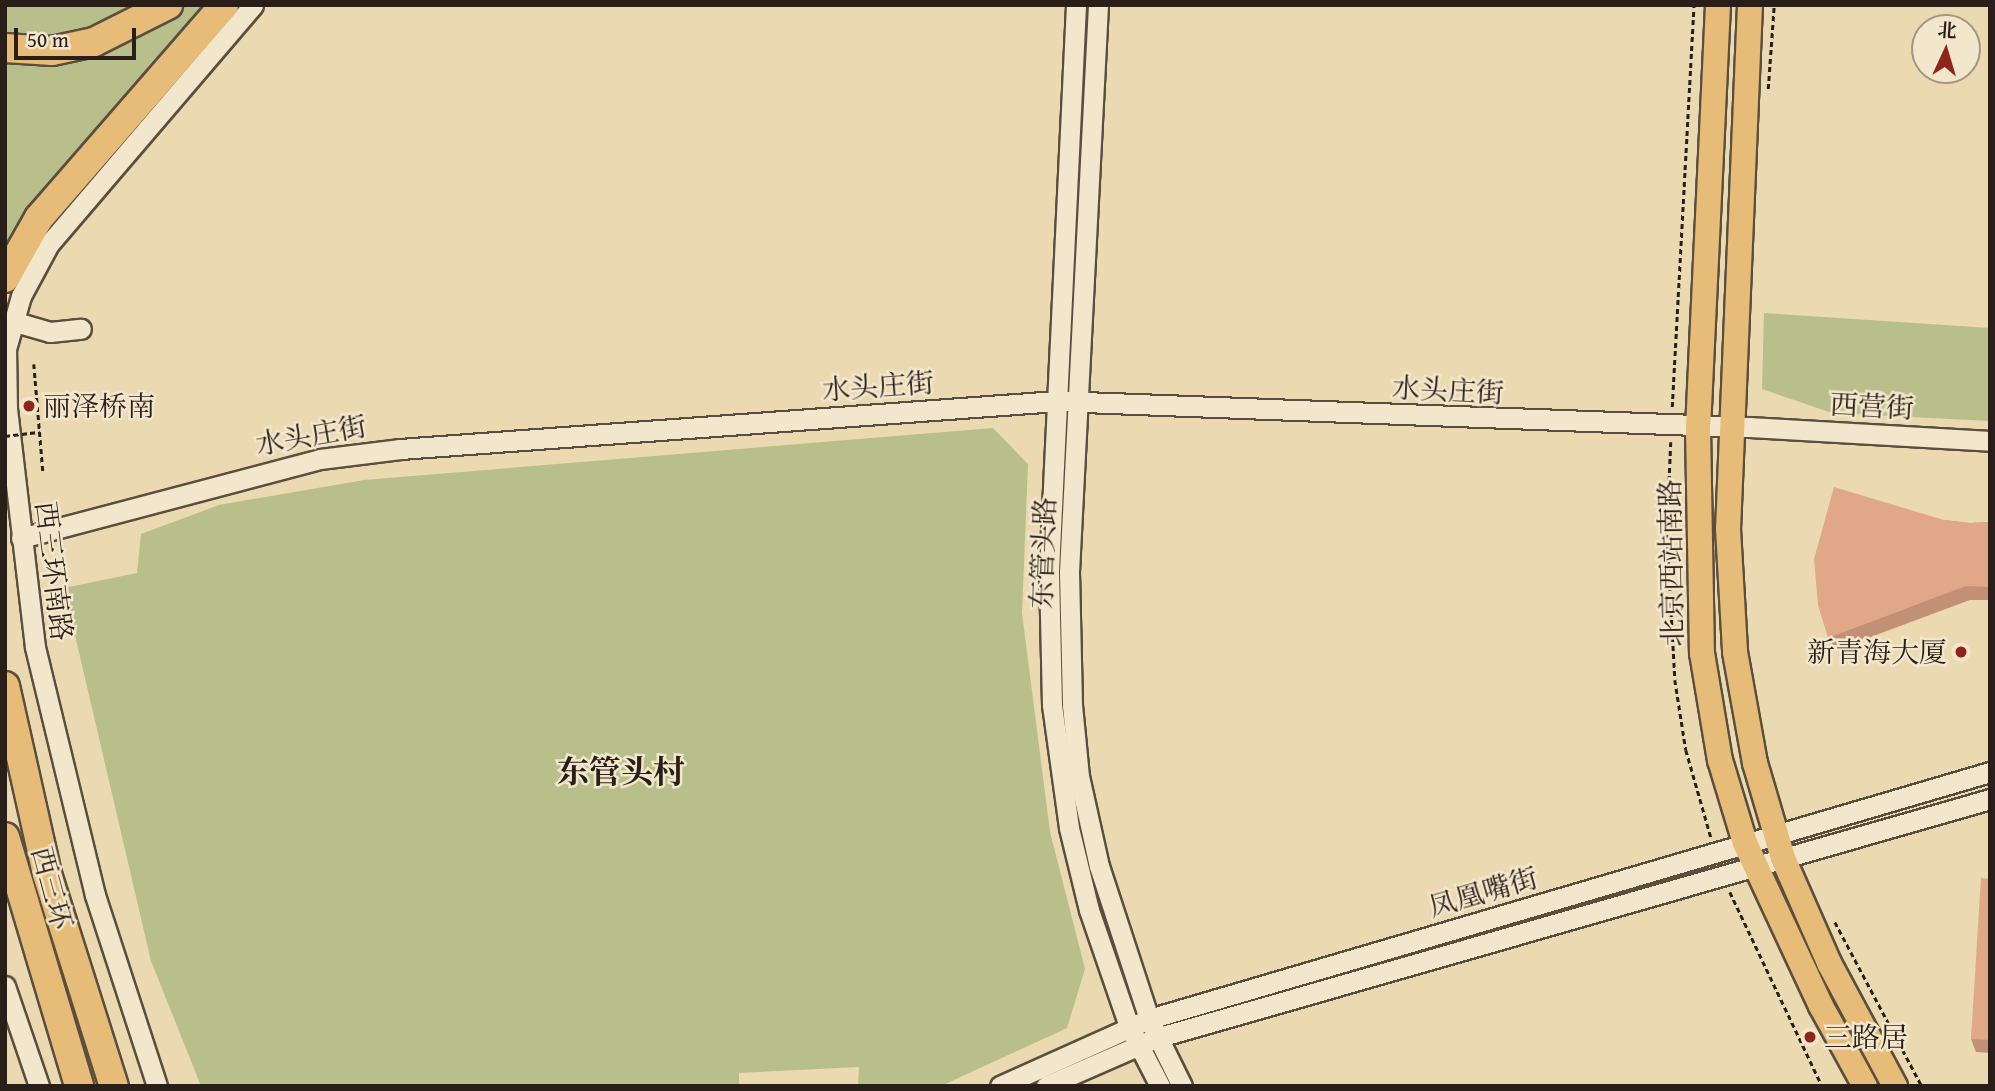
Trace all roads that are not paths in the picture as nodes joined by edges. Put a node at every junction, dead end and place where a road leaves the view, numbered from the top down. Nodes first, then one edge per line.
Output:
1 (168, 5) edge
2 (253, 5) edge
3 (1076, 5) edge
4 (1098, 5) edge
5 (1718, 5) edge
6 (1750, 5) edge
7 (222, 7) edge
8 (5, 48) edge
9 (5, 278) edge
10 (12, 321) junction
11 (81, 329) dead end
12 (1056, 401) junction
13 (1079, 401) junction
14 (1698, 428) junction
15 (1740, 428) junction
16 (1990, 441) edge
17 (21, 538) junction
18 (5, 686) edge
19 (1990, 772) edge
20 (1990, 799) edge
21 (1774, 834) junction
22 (5, 837) edge
23 (1745, 843) junction
24 (1783, 858) junction
25 (1758, 866) junction
26 (5, 986) edge
27 (1149, 1019) junction
28 (1129, 1026) junction
29 (1156, 1038) junction
30 (1137, 1045) junction
31 (39, 1086) edge
32 (79, 1086) edge
33 (114, 1086) edge
34 (158, 1086) edge
35 (1000, 1086) edge
36 (1046, 1086) edge
37 (1160, 1086) edge
38 (1182, 1086) edge
39 (1865, 1086) edge
40 (1895, 1086) edge

1 - 8 highway
2 - 10 street, 西三环南路
3 - 12 street, 东管头路
4 - 13 street, 东管头路
5 - 14 main road, 北京西站南路
6 - 15 main road, 北京西站南路
7 - 9 highway
10 - 11 street
10 - 17 street, 西三环南路
12 - 13 street, 水头庄街
12 - 17 street, 水头庄街
12 - 28 street, 东管头路
13 - 14 street, 水头庄街
13 - 27 street, 东管头路
14 - 15 street, 水头庄街
14 - 23 main road, 北京西站南路
15 - 16 street, 西营街
15 - 21 main road, 北京西站南路
17 - 34 street, 西三环南路
18 - 33 highway, 西三环
19 - 21 street, 凤凰嘴街
20 - 24 street, 凤凰嘴街
21 - 23 street, 凤凰嘴街
21 - 24 main road, 北京西站南路
22 - 32 highway, 西三环
23 - 25 main road, 北京西站南路
23 - 27 street, 凤凰嘴街
24 - 25 street, 凤凰嘴街
24 - 40 main road, 北京西站南路
25 - 29 street, 凤凰嘴街
25 - 39 main road, 北京西站南路
26 - 31 street
27 - 28 street, 凤凰嘴街
27 - 29 street, 东管头路
28 - 30 street, 东管头路
28 - 35 street, 凤凰嘴街
29 - 30 street, 凤凰嘴街
29 - 38 street, 东管头路
30 - 36 street, 凤凰嘴街
30 - 37 street, 东管头路

